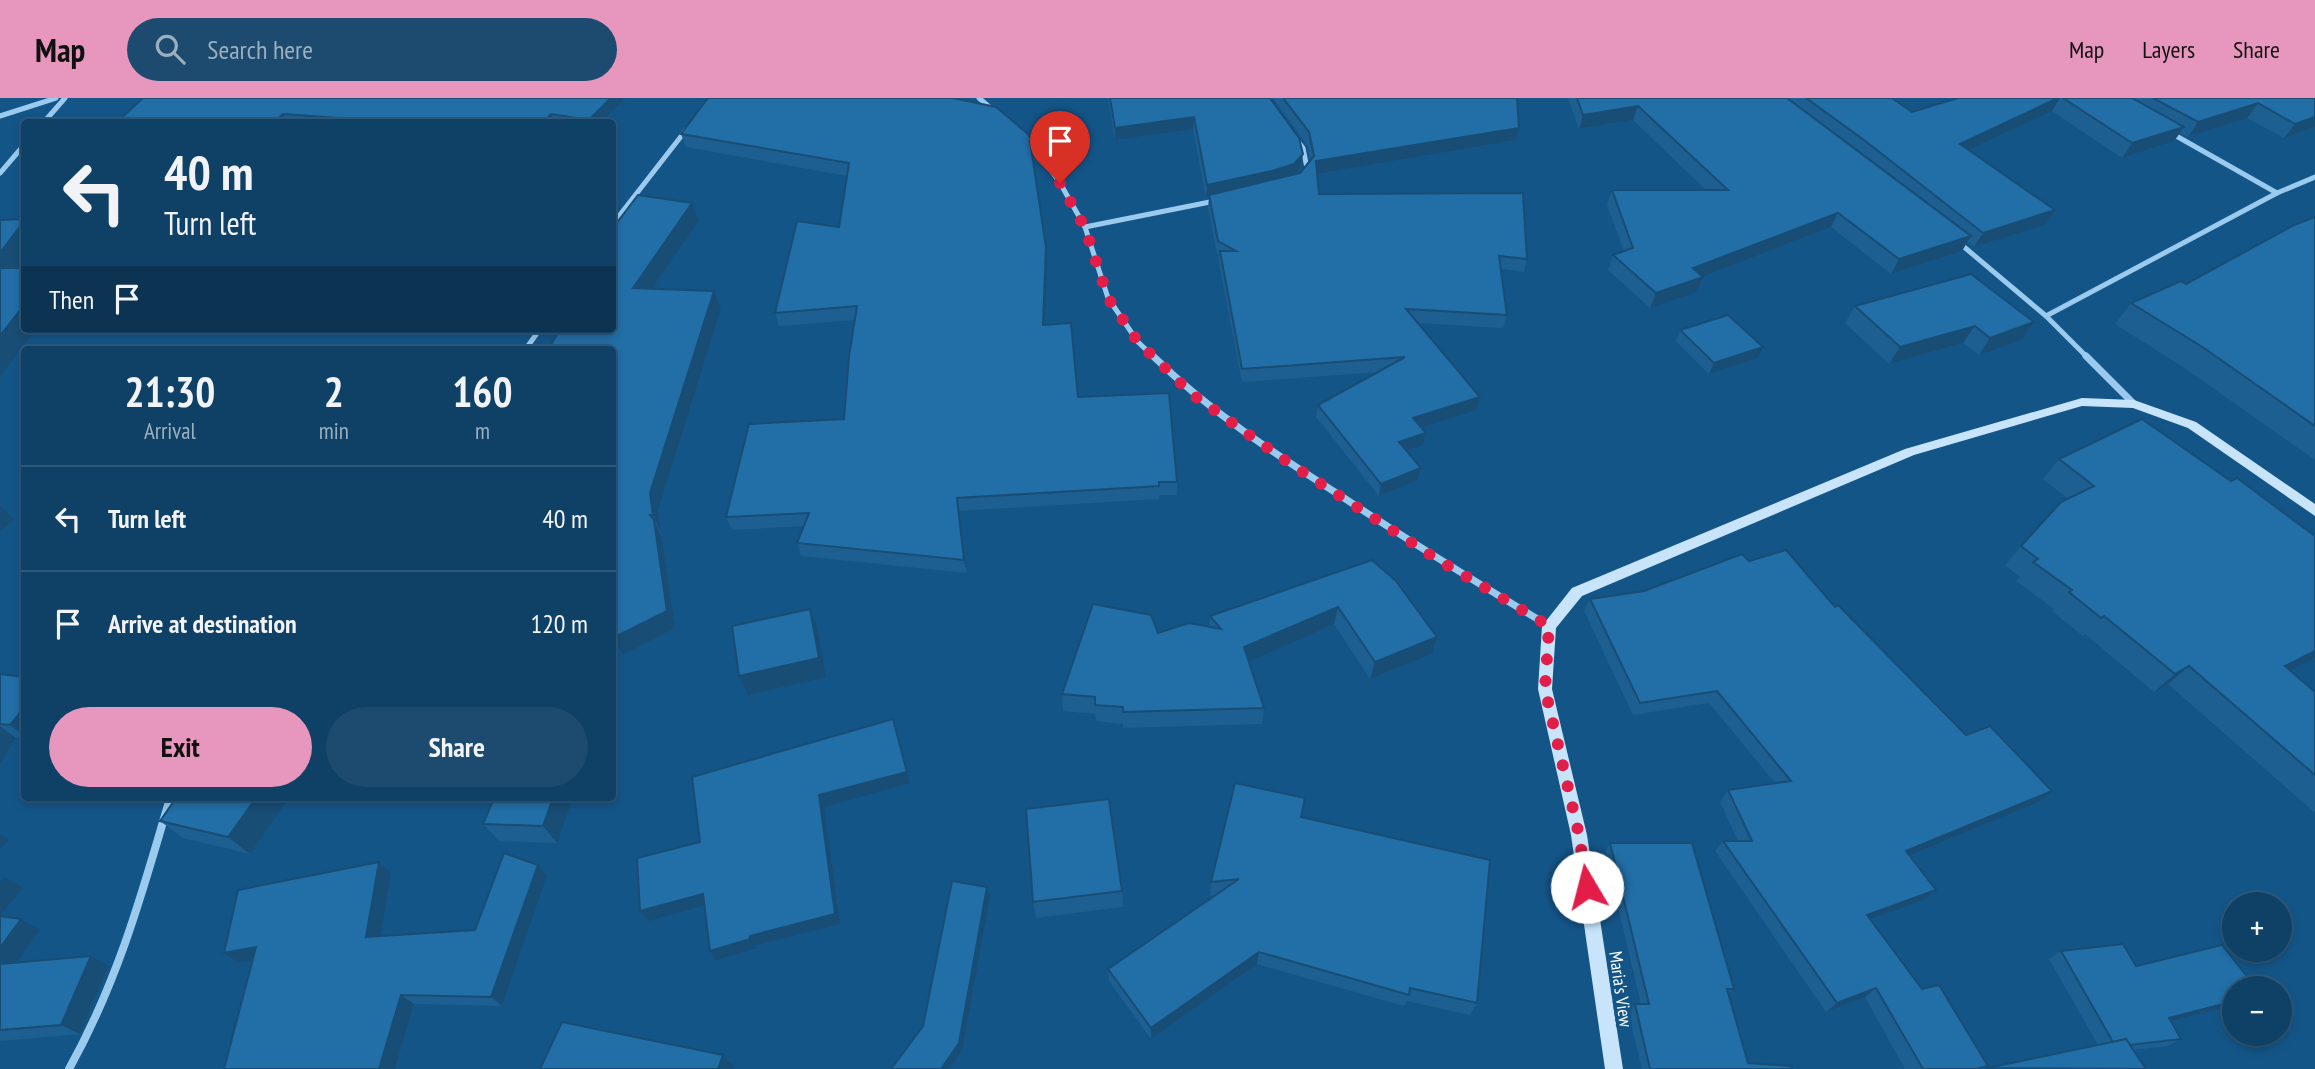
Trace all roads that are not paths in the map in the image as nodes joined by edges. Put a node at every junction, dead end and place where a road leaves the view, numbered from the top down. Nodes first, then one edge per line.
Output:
1 (56, 98) edge
2 (65, 98) edge
3 (979, 98) edge
4 (997, 113) edge
5 (0, 116) edge
6 (47, 119) edge
7 (694, 122) edge
8 (1290, 130) edge
9 (2169, 132) edge
10 (1024, 136) edge
11 (21, 148) edge
12 (0, 173) edge
13 (2315, 177) edge
14 (1296, 181) edge
15 (2277, 193) junction
16 (1219, 200) edge
17 (616, 220) edge
18 (1085, 228) junction
19 (1954, 239) edge
20 (2046, 316) junction
21 (2134, 404) junction
22 (2315, 511) edge
23 (1549, 626) junction
24 (169, 801) edge
25 (69, 1069) edge
26 (1614, 1069) edge

1 - 5 street
2 - 6 street
3 - 4 street
7 - 17 street
8 - 14 street
9 - 15 street
10 - 18 street
11 - 12 street
13 - 15 street
15 - 20 street
16 - 18 street
18 - 23 street
19 - 20 street
20 - 21 street
21 - 22 street
21 - 23 street
23 - 26 street, Maria's View
24 - 25 street

